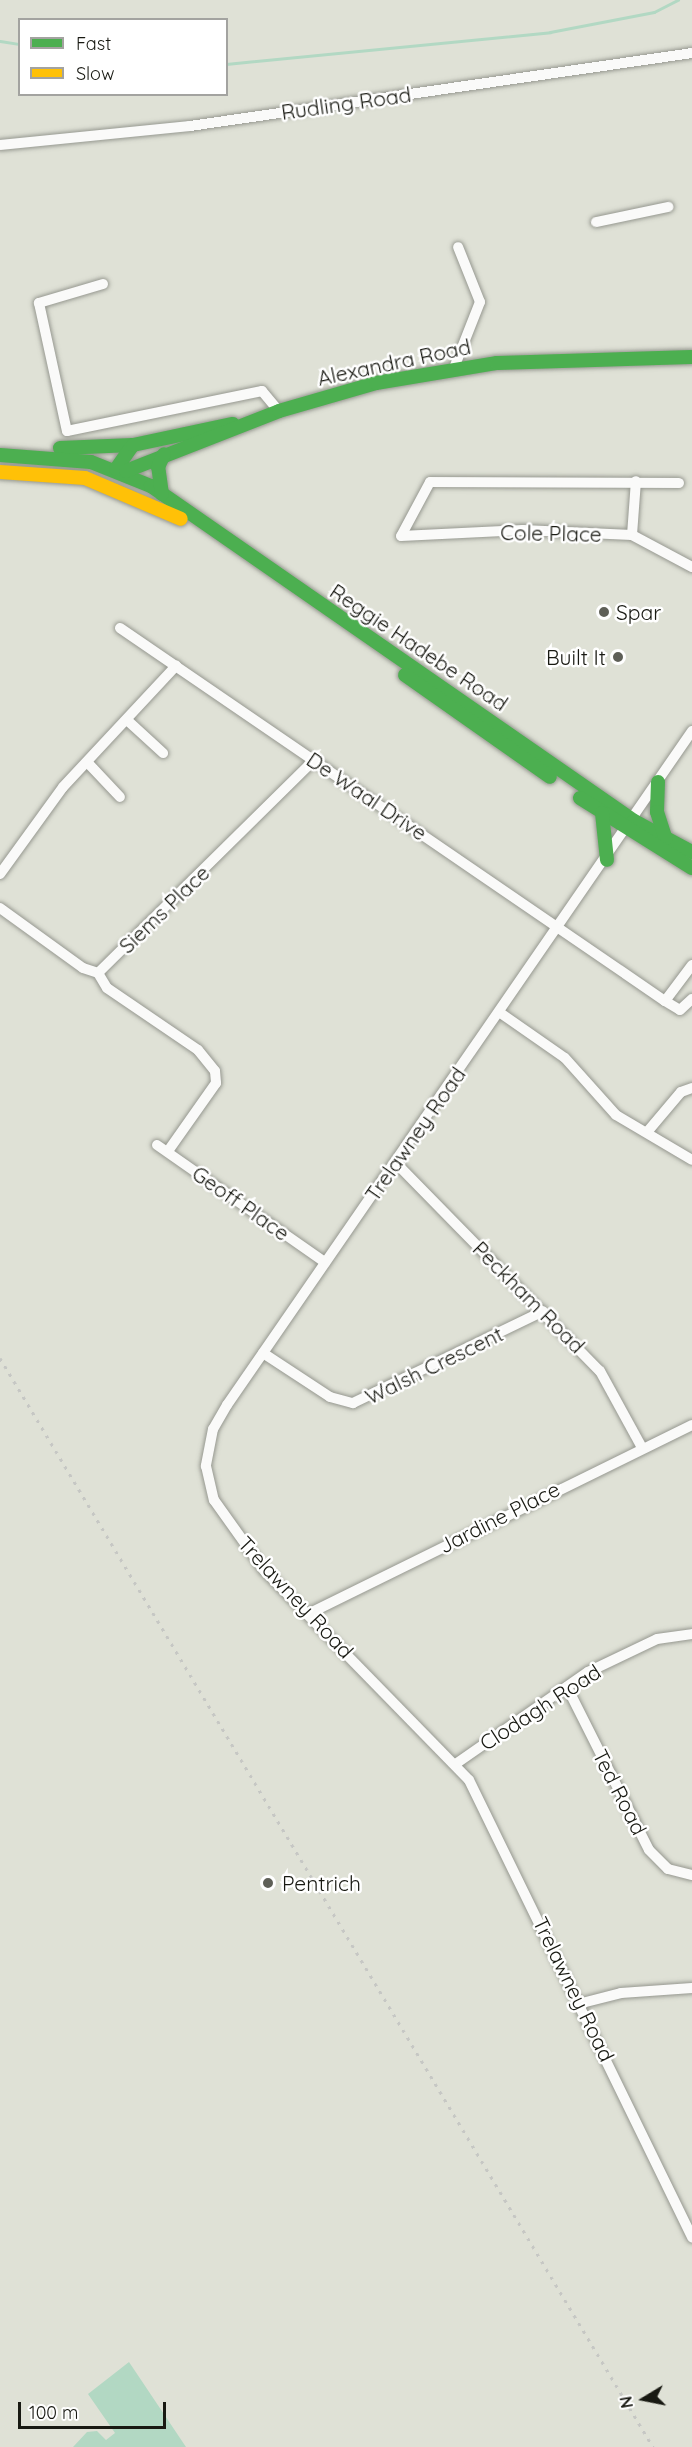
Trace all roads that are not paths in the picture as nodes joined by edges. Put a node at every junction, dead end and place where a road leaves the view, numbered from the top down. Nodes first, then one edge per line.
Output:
1 (692, 53) edge
2 (0, 145) edge
3 (668, 207) dead end
4 (596, 222) dead end
5 (458, 247) dead end
6 (103, 284) dead end
7 (692, 357) edge
8 (454, 368) junction
9 (279, 411) junction
10 (251, 421) junction
11 (133, 445) junction
12 (32, 454) junction
13 (164, 454) junction
14 (0, 456) edge
15 (0, 472) edge
16 (119, 472) junction
17 (636, 481) junction
18 (98, 482) junction
19 (679, 483) dead end
20 (147, 501) junction
21 (166, 501) junction
22 (180, 513) junction
23 (632, 535) junction
24 (692, 567) edge
25 (120, 628) dead end
26 (176, 666) junction
27 (127, 720) junction
28 (692, 731) edge
29 (163, 753) dead end
30 (313, 761) junction
31 (87, 762) junction
32 (658, 782) junction
33 (120, 797) dead end
34 (602, 813) junction
35 (631, 826) junction
36 (666, 839) junction
37 (692, 852) edge
38 (607, 860) junction
39 (692, 868) edge
40 (0, 874) edge
41 (0, 908) edge
42 (556, 928) junction
43 (692, 965) edge
44 (98, 973) junction
45 (692, 999) edge
46 (665, 1001) junction
47 (499, 1012) junction
48 (692, 1088) edge
49 (648, 1131) junction
50 (157, 1145) dead end
51 (168, 1151) junction
52 (692, 1160) edge
53 (396, 1163) junction
54 (325, 1262) junction
55 (543, 1311) junction
56 (264, 1353) junction
57 (692, 1425) edge
58 (641, 1446) junction
59 (308, 1614) junction
60 (692, 1634) edge
61 (567, 1687) junction
62 (457, 1763) junction
63 (692, 1875) edge
64 (692, 1988) edge
65 (582, 2003) junction
66 (692, 2237) edge

1 - 2 street, Rudling Road
3 - 4 street
5 - 8 street
6 - 9 street
7 - 8 main road, Alexandra Road
8 - 9 main road, Alexandra Road
9 - 10 main road, Alexandra Road
10 - 11 main road, Alexandra Road
10 - 13 main road, Alexandra Road
11 - 12 main road, Alexandra Road
11 - 16 main road
12 - 14 main road
12 - 16 main road
13 - 16 main road, Alexandra Road
13 - 21 main road
15 - 18 main road
16 - 18 main road, Alexandra Road
16 - 20 main road
16 - 21 main road, Reggie Hadebe Road
17 - 19 street
17 - 23 street
17 - 23 street, Cole Place
18 - 20 main road, Reggie Hadebe Road
20 - 21 main road, Reggie Hadebe Road
21 - 22 main road, Reggie Hadebe Road
22 - 34 main road, Reggie Hadebe Road
22 - 35 main road, Reggie Hadebe Road
23 - 24 street, Cole Place
25 - 26 street, De Waal Drive
26 - 27 street
26 - 30 street, De Waal Drive
27 - 29 street
27 - 31 street
28 - 32 street, Trelawney Road
30 - 42 street, De Waal Drive
30 - 44 street, Siems Place
31 - 33 street
31 - 40 street
32 - 35 street, Trelawney Road
32 - 36 main road
34 - 35 main road, Reggie Hadebe Road
34 - 38 main road
35 - 36 main road, Reggie Hadebe Road
35 - 38 street, Trelawney Road
35 - 39 main road, Reggie Hadebe Road
36 - 37 main road, Reggie Hadebe Road
38 - 42 street, Trelawney Road
41 - 44 street
42 - 46 street, De Waal Drive
42 - 47 street, Trelawney Road
43 - 46 street
44 - 51 street
45 - 46 street
47 - 49 street
47 - 53 street, Trelawney Road
48 - 49 street
49 - 52 street
50 - 51 street, Geoff Place
51 - 54 street, Geoff Place
53 - 54 street, Trelawney Road
53 - 55 street, Peckham Road
54 - 56 street, Trelawney Road
55 - 56 street, Walsh Crescent
55 - 58 street, Peckham Road
56 - 59 street, Trelawney Road
57 - 58 street, Jardine Place
58 - 59 street, Jardine Place
59 - 62 street, Trelawney Road
60 - 61 street, Clodagh Road
61 - 62 street, Clodagh Road
61 - 63 street, Ted Road
62 - 65 street, Trelawney Road
64 - 65 street
65 - 66 street, Trelawney Road

